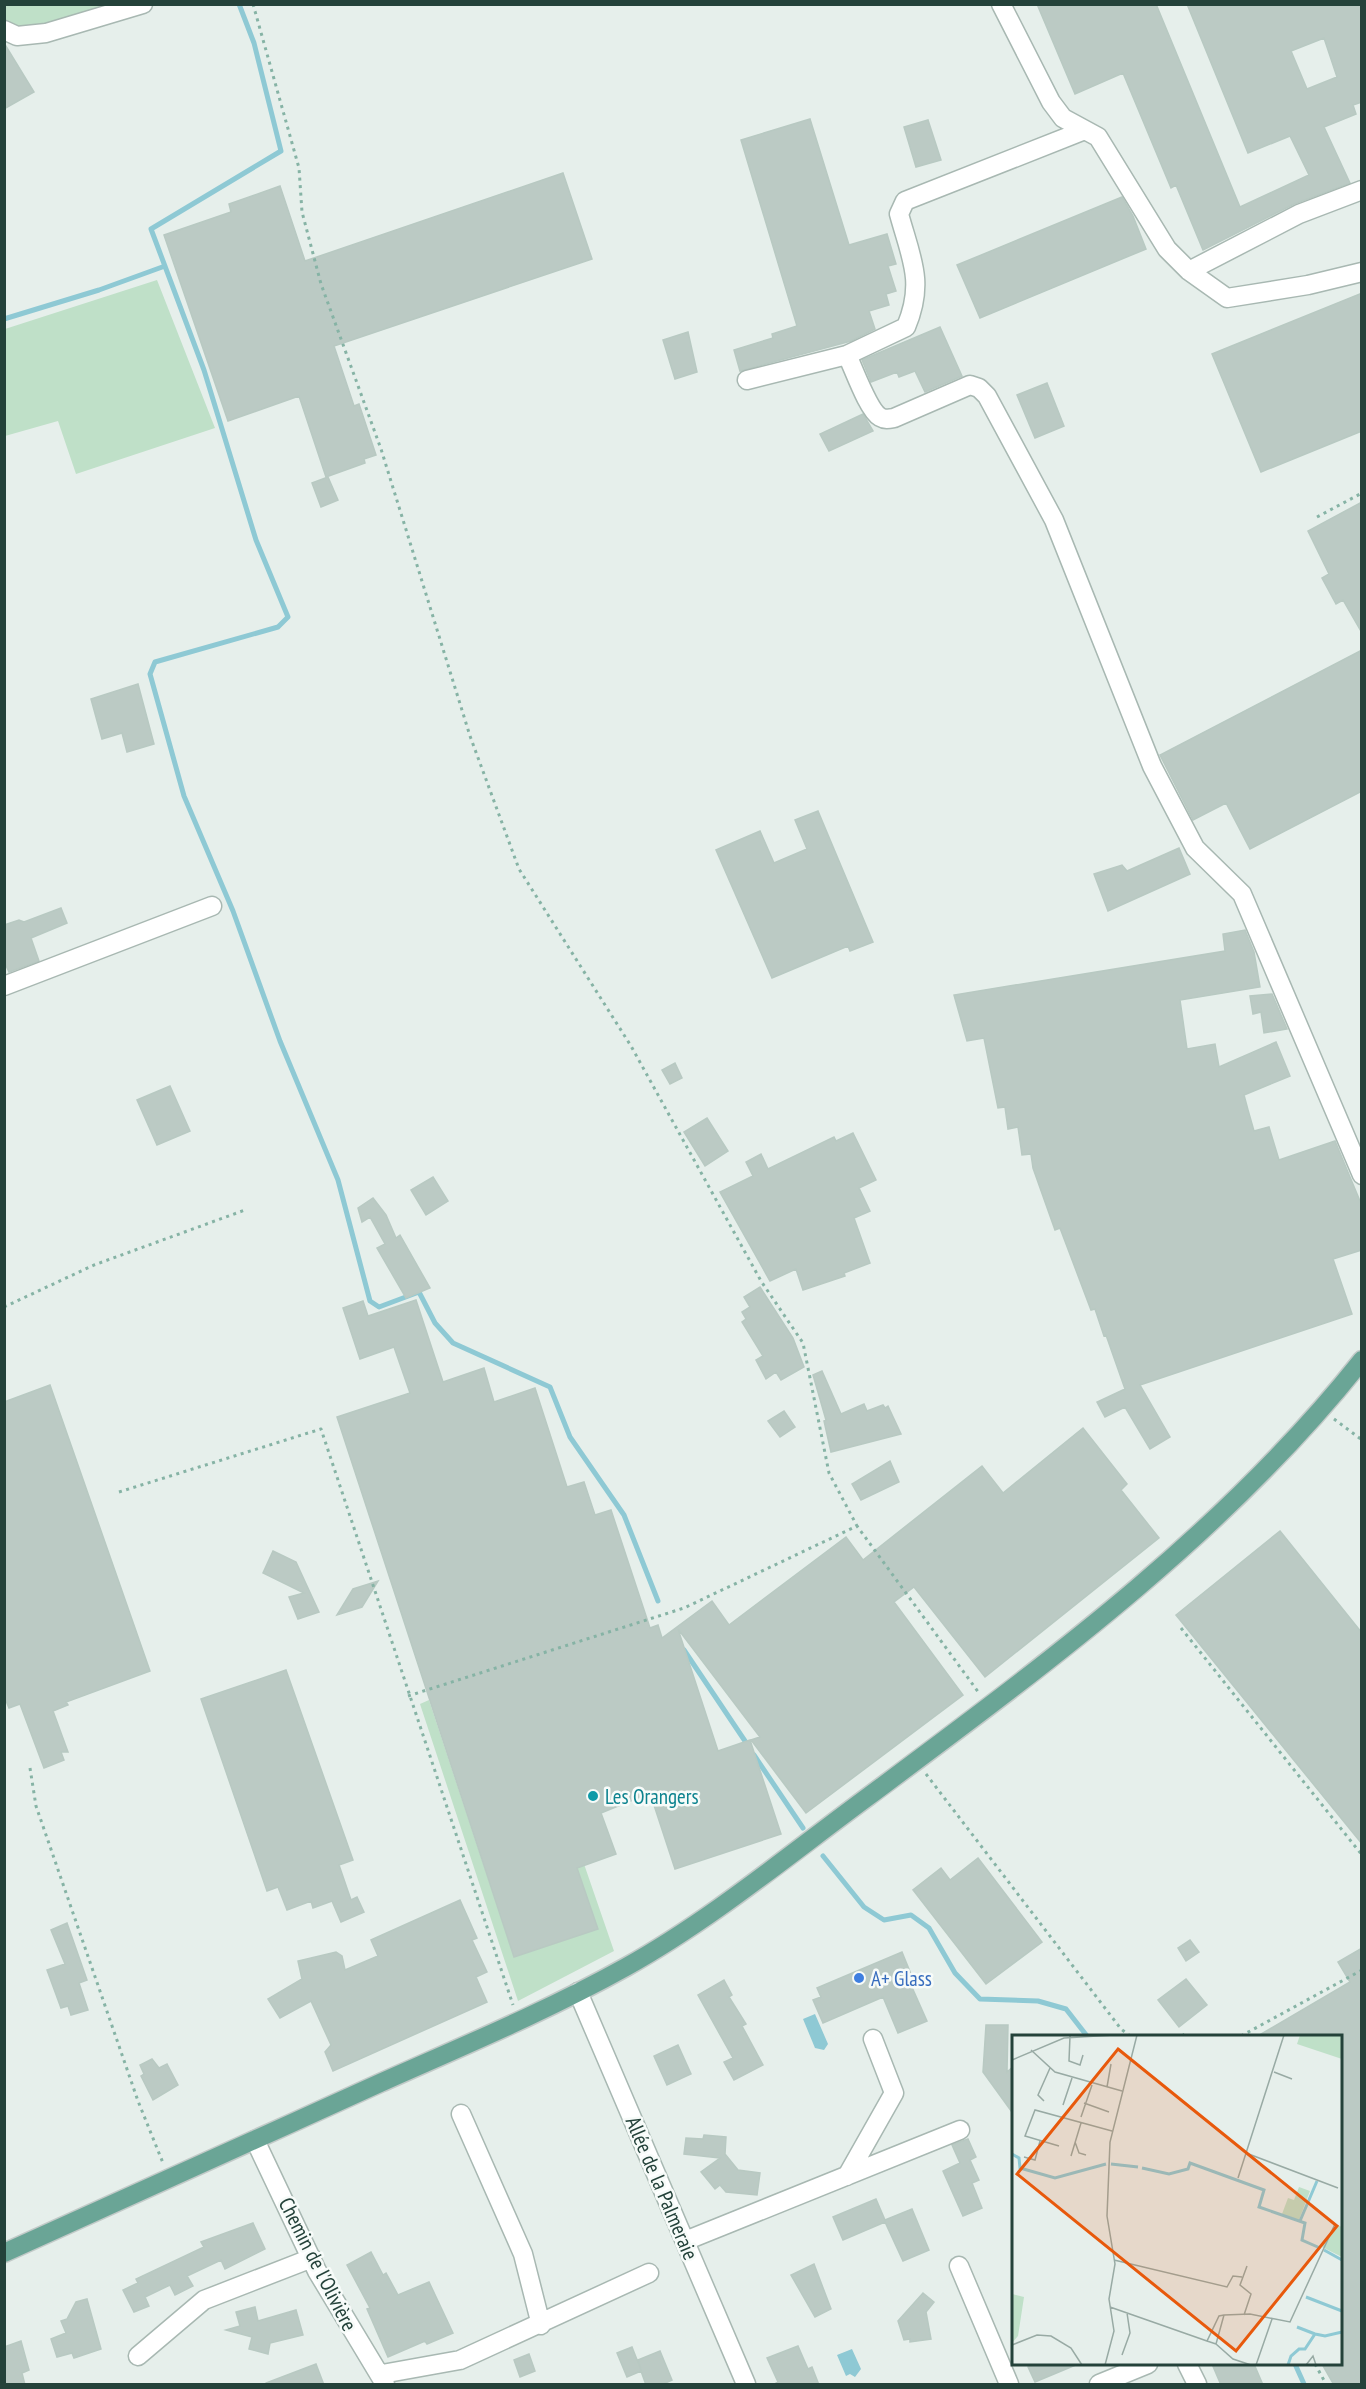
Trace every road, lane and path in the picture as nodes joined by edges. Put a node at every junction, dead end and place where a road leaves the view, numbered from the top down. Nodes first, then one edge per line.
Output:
1 (143, 4) edge
2 (254, 4) edge
3 (1001, 4) edge
4 (4, 30) edge
5 (1085, 130) junction
6 (1362, 190) edge
7 (1189, 271) junction
8 (1362, 272) edge
9 (847, 355) junction
10 (747, 380) dead end
11 (1362, 493) edge
12 (1317, 517) dead end
13 (212, 906) dead end
14 (4, 987) edge
15 (1362, 1175) edge
16 (245, 1210) dead end
17 (4, 1307) edge
18 (1362, 1360) edge
19 (1321, 1409) junction
20 (1362, 1440) edge
21 (119, 1492) dead end
22 (857, 1526) junction
23 (1181, 1628) dead end
24 (408, 1696) junction
25 (989, 1706) junction
26 (915, 1761) junction
27 (30, 1768) dead end
28 (1362, 1855) edge
29 (1362, 1970) edge
30 (578, 1992) junction
31 (519, 2021) junction
32 (1188, 2032) dead end
33 (1127, 2035) edge
34 (1184, 2035) edge
35 (1245, 2035) edge
36 (873, 2039) dead end
37 (461, 2114) dead end
38 (960, 2130) dead end
39 (255, 2140) junction
40 (846, 2176) junction
41 (169, 2178) junction
42 (685, 2241) junction
43 (4, 2253) edge
44 (312, 2258) junction
45 (959, 2266) dead end
46 (650, 2273) dead end
47 (541, 2325) junction
48 (138, 2356) dead end
49 (1146, 2365) edge
50 (1187, 2365) edge
51 (1316, 2365) edge
52 (384, 2379) edge
53 (747, 2385) edge
54 (1009, 2385) edge
55 (1099, 2385) edge
56 (1197, 2385) edge
57 (1326, 2385) edge

1 - 4 street
2 - 22 path
3 - 5 street
5 - 7 street
5 - 9 street
6 - 7 street
7 - 8 street
9 - 10 street
9 - 15 street
11 - 12 path
13 - 14 street
16 - 17 path
18 - 19 main road
19 - 20 path
19 - 25 main road
21 - 24 path
22 - 24 path
22 - 25 path
23 - 28 path
24 - 31 path
25 - 26 main road
26 - 30 main road
26 - 33 path
27 - 41 path
29 - 35 path
30 - 31 main road
30 - 42 street, Allée de la Palmeraie
31 - 39 main road
32 - 34 path
36 - 40 street
37 - 47 street
38 - 40 street
39 - 41 main road
39 - 44 street, Chemin de l'Olivière
40 - 42 street
41 - 43 main road
42 - 53 street, Allée de la Palmeraie
44 - 48 street
44 - 52 street, Chemin de l'Olivière
45 - 54 street
46 - 47 street
47 - 52 street
49 - 55 street
50 - 56 street
51 - 57 path

